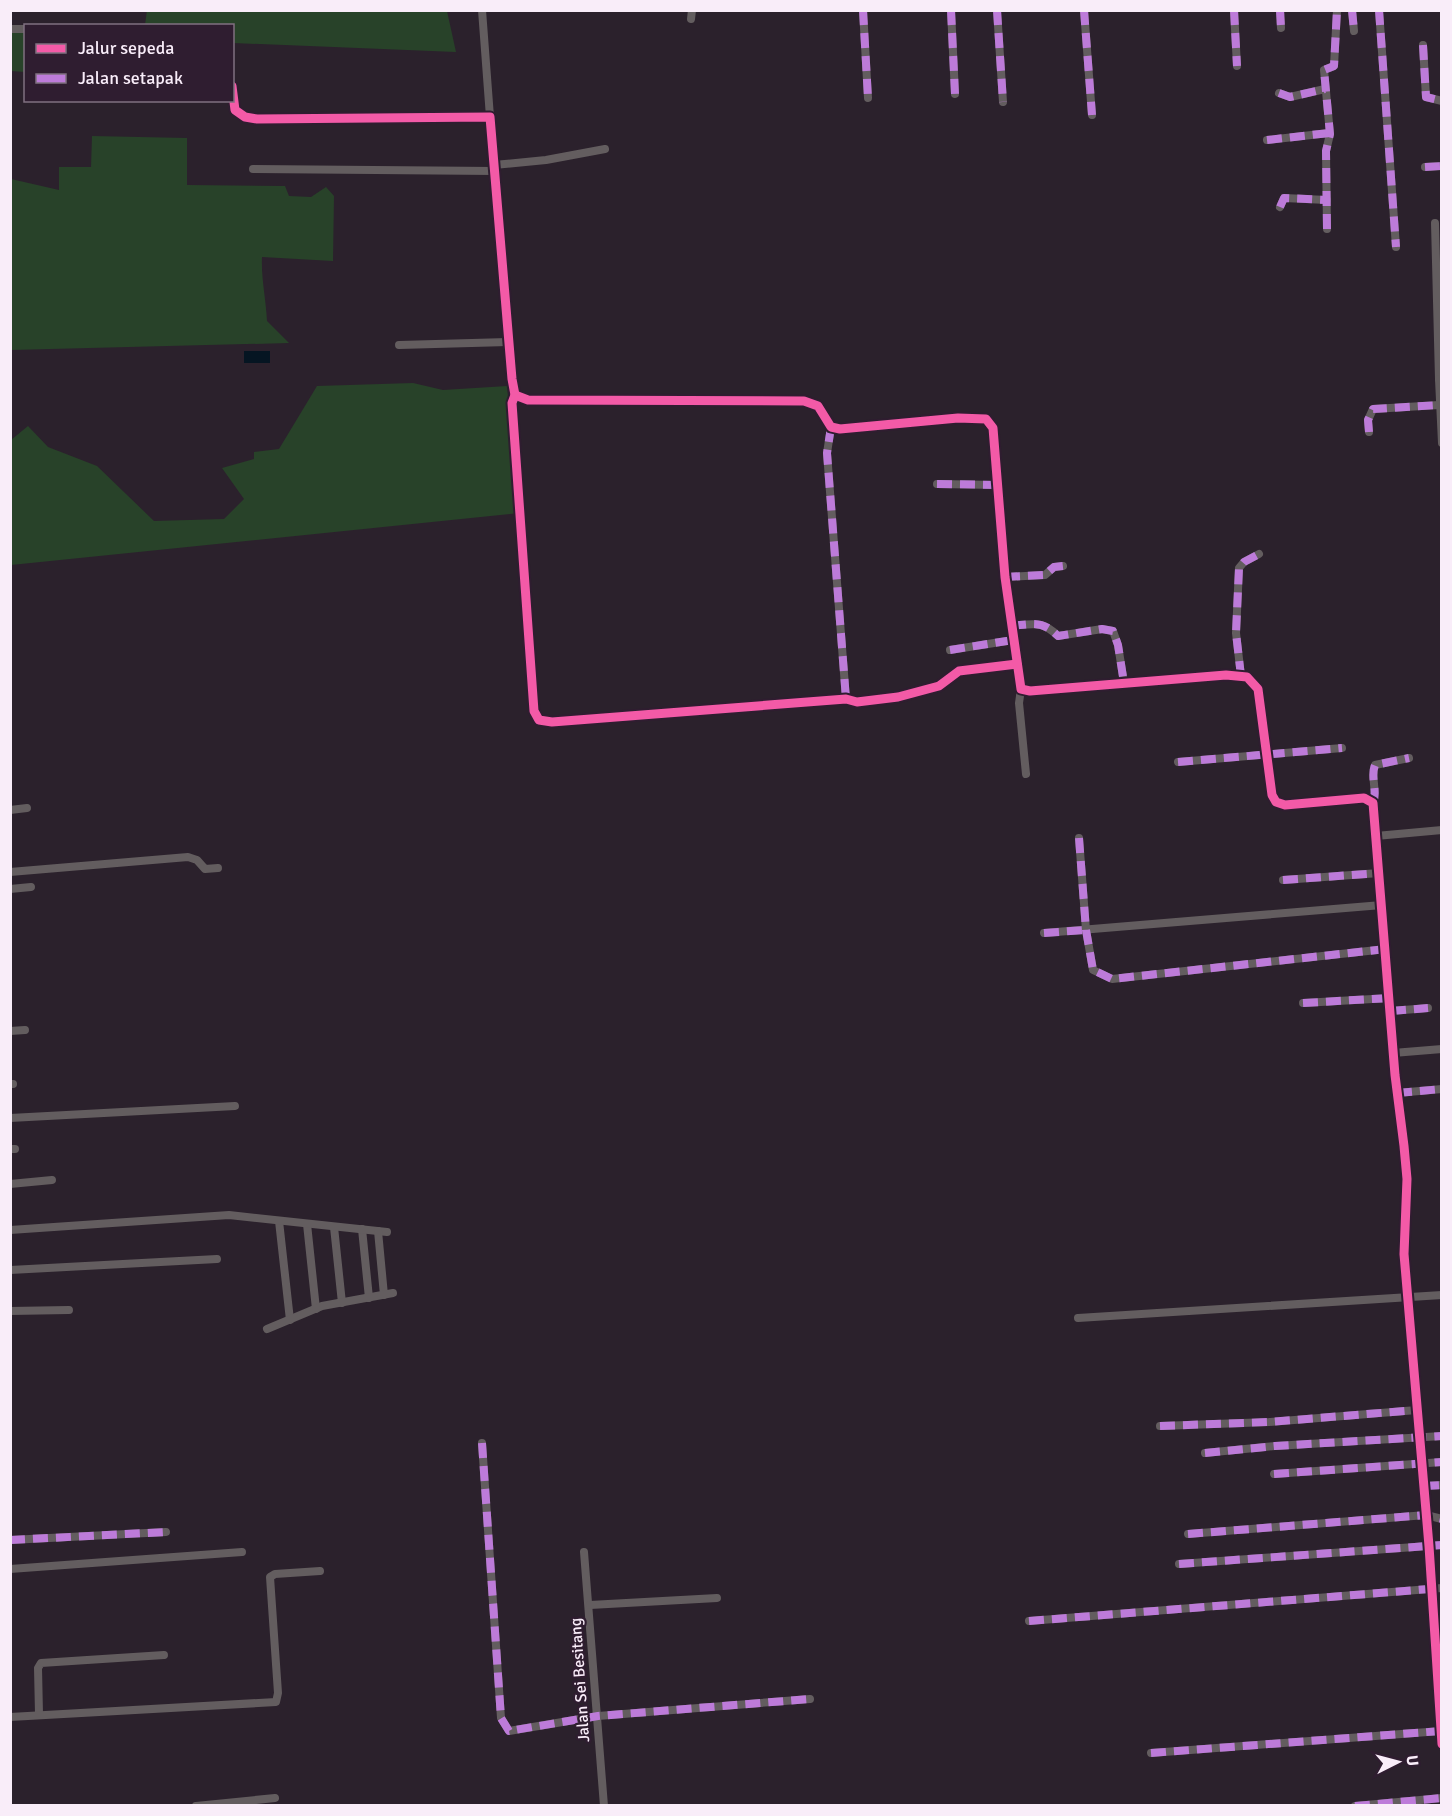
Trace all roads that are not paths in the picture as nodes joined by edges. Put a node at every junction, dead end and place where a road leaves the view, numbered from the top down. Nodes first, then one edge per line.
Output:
1 (482, 10) edge
2 (863, 10) edge
3 (951, 10) edge
4 (997, 10) edge
5 (1084, 10) edge
6 (1234, 10) edge
7 (1280, 10) edge
8 (1337, 10) edge
9 (1352, 10) edge
10 (1378, 10) edge
11 (1281, 28) dead end
12 (1354, 32) dead end
13 (1423, 45) dead end
14 (1237, 66) dead end
15 (1326, 89) junction
16 (1279, 93) dead end
17 (955, 94) dead end
18 (868, 98) dead end
19 (1442, 101) edge
20 (234, 102) edge
21 (1003, 102) dead end
22 (1092, 115) dead end
23 (490, 117) junction
24 (1329, 133) junction
25 (1267, 140) dead end
26 (605, 149) dead end
27 (1425, 166) dead end
28 (1442, 166) edge
29 (495, 168) junction
30 (253, 169) dead end
31 (1327, 200) junction
32 (1280, 207) dead end
33 (1435, 223) dead end
34 (1327, 229) dead end
35 (1395, 247) dead end
36 (508, 342) junction
37 (399, 345) dead end
38 (1440, 379) edge
39 (515, 395) junction
40 (1439, 405) junction
41 (831, 427) junction
42 (1369, 432) dead end
43 (1442, 443) edge
44 (937, 484) dead end
45 (999, 485) junction
46 (1259, 554) dead end
47 (1063, 566) dead end
48 (1005, 577) junction
49 (1011, 626) junction
50 (1013, 640) junction
51 (950, 650) dead end
52 (1017, 664) junction
53 (1241, 676) junction
54 (1124, 683) junction
55 (1021, 689) junction
56 (846, 699) junction
57 (1342, 748) dead end
58 (1268, 753) junction
59 (1409, 758) dead end
60 (1178, 762) dead end
61 (1026, 774) dead end
62 (1372, 803) junction
63 (27, 808) dead end
64 (10, 810) edge
65 (1442, 830) edge
66 (1376, 836) junction
67 (1079, 838) dead end
68 (218, 868) dead end
69 (10, 872) edge
70 (1379, 873) junction
71 (1283, 880) dead end
72 (31, 887) dead end
73 (10, 889) edge
74 (1382, 905) junction
75 (1086, 930) junction
76 (1044, 933) dead end
77 (1386, 949) junction
78 (1390, 998) junction
79 (1303, 1003) dead end
80 (1428, 1008) dead end
81 (1390, 1011) junction
82 (25, 1029) dead end
83 (10, 1031) edge
84 (1442, 1049) edge
85 (1393, 1053) junction
86 (1442, 1089) edge
87 (1397, 1094) junction
88 (234, 1106) dead end
89 (10, 1118) edge
90 (51, 1180) dead end
91 (10, 1184) edge
92 (279, 1221) junction
93 (308, 1224) junction
94 (334, 1227) junction
95 (362, 1229) junction
96 (10, 1230) edge
97 (218, 1259) dead end
98 (10, 1270) edge
99 (1442, 1295) edge
100 (1408, 1296) junction
101 (369, 1298) junction
102 (342, 1303) junction
103 (316, 1309) junction
104 (69, 1310) dead end
105 (10, 1311) edge
106 (1078, 1318) dead end
107 (290, 1320) junction
108 (267, 1329) dead end
109 (1417, 1410) junction
110 (1160, 1426) dead end
111 (1420, 1436) junction
112 (1442, 1436) edge
113 (482, 1443) dead end
114 (1205, 1453) dead end
115 (1442, 1462) edge
116 (1421, 1463) junction
117 (1274, 1474) dead end
118 (1442, 1485) edge
119 (1424, 1486) junction
120 (1426, 1515) junction
121 (1442, 1519) edge
122 (166, 1532) dead end
123 (1188, 1534) dead end
124 (10, 1540) edge
125 (1442, 1545) edge
126 (1429, 1546) junction
127 (242, 1552) dead end
128 (584, 1552) dead end
129 (1179, 1564) dead end
130 (10, 1569) edge
131 (320, 1571) dead end
132 (1430, 1588) junction
133 (1442, 1588) edge
134 (717, 1598) dead end
135 (590, 1605) junction
136 (1029, 1621) dead end
137 (1438, 1645) edge
138 (164, 1656) dead end
139 (1439, 1669) edge
140 (810, 1699) dead end
141 (1440, 1704) edge
142 (39, 1714) junction
143 (597, 1716) junction
144 (10, 1717) edge
145 (1441, 1735) edge
146 (1442, 1744) edge
147 (1151, 1753) dead end
148 (1442, 1797) edge
149 (275, 1798) dead end
150 (196, 1806) edge
151 (604, 1806) edge
152 (1355, 1806) edge

1 - 23 street
2 - 18 street
3 - 17 street
4 - 21 street
5 - 22 street
6 - 14 street
7 - 11 street
8 - 15 street
9 - 12 street
10 - 35 street
13 - 19 street
15 - 16 street
15 - 24 street
20 - 23 street
23 - 29 street
24 - 25 street
24 - 31 street
26 - 29 street
27 - 28 street
29 - 30 street
29 - 36 street
31 - 32 street
31 - 34 street
33 - 38 street
36 - 37 street
36 - 39 street
38 - 40 street
39 - 41 street
39 - 56 street
40 - 42 street
40 - 43 street
41 - 45 street
41 - 56 street
44 - 45 street
45 - 48 street
46 - 53 street
47 - 48 street
48 - 49 street
49 - 50 street
49 - 54 street
50 - 51 street
50 - 52 street
52 - 55 street
52 - 56 street
53 - 54 street
53 - 58 street
54 - 55 street
55 - 61 street
57 - 58 street
58 - 60 street
58 - 62 street
59 - 62 street
62 - 66 street
63 - 64 street
65 - 66 street
66 - 70 street
67 - 75 street
68 - 69 street
70 - 71 street
70 - 74 street
72 - 73 street
74 - 75 street
74 - 77 street
75 - 76 street
75 - 77 street
77 - 78 street
78 - 79 street
78 - 81 street
80 - 81 street
81 - 85 street
82 - 83 street
84 - 85 street
85 - 87 street
86 - 87 street
87 - 100 street
88 - 89 street
90 - 91 street
92 - 93 street
92 - 96 street
92 - 107 street
93 - 94 street
93 - 103 street
94 - 95 street
94 - 102 street
95 - 101 street
95 - 101 street
97 - 98 street
99 - 100 street
100 - 106 street
100 - 109 street
101 - 102 street
102 - 103 street
103 - 107 street
104 - 105 street
107 - 108 street
109 - 110 street
109 - 111 street
111 - 112 street
111 - 114 street
111 - 116 street
113 - 143 street
115 - 116 street
116 - 117 street
116 - 119 street
118 - 119 street
119 - 120 street
120 - 121 street
120 - 123 street
120 - 126 street
122 - 124 street
125 - 126 street
126 - 129 street
126 - 132 street
127 - 130 street
128 - 135 street, Jalan Sei Besitang
131 - 142 street
132 - 133 street
132 - 136 street
132 - 137 street
134 - 135 street
135 - 143 street, Jalan Sei Besitang
137 - 139 street
138 - 142 street
139 - 141 street
140 - 143 street
141 - 145 street
142 - 144 street
143 - 151 street, Jalan Sei Besitang
145 - 146 street
145 - 147 street
148 - 152 street
149 - 150 street

